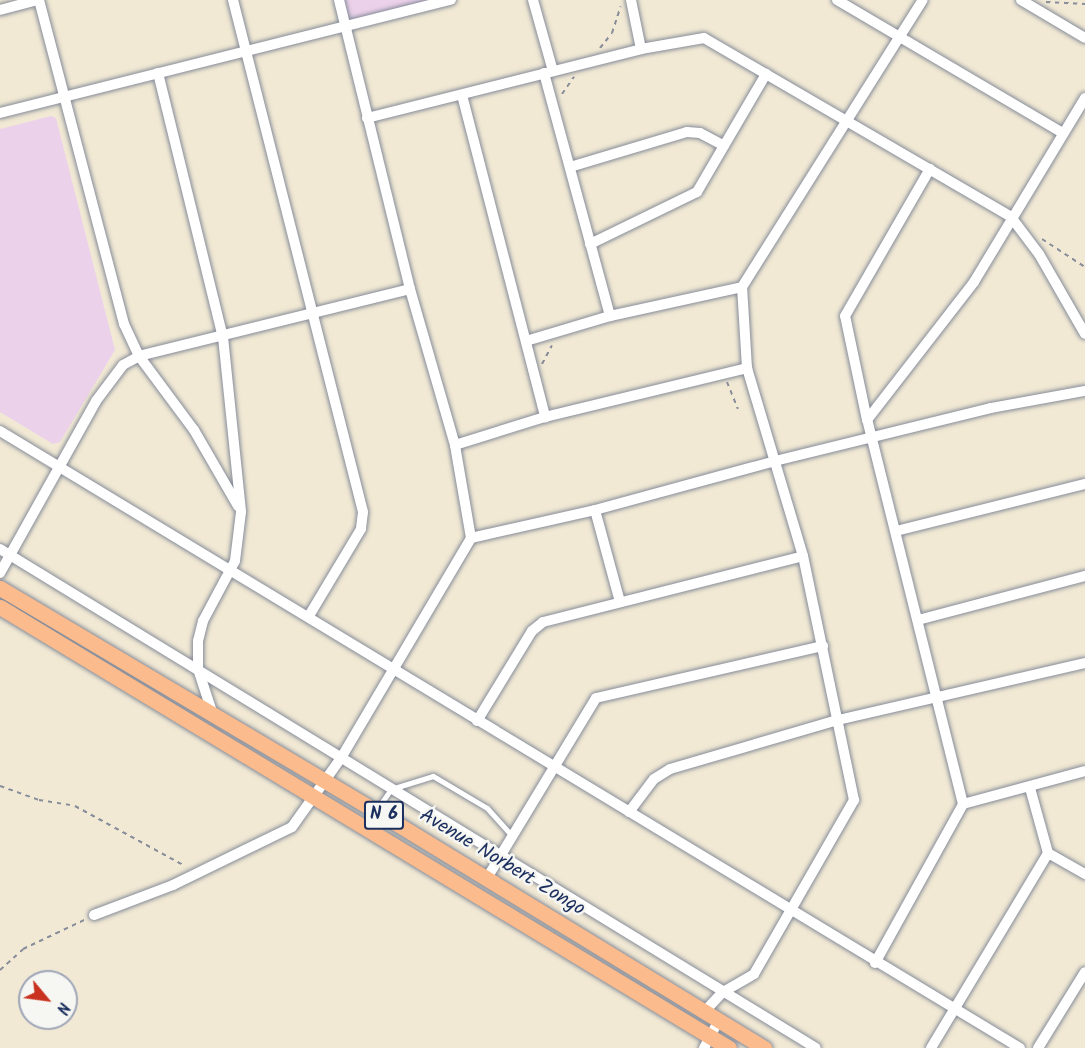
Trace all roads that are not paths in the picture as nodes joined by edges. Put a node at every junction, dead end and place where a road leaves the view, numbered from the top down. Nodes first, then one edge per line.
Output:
1 (38, 0) edge
2 (233, 0) edge
3 (339, 0) edge
4 (451, 0) edge
5 (533, 0) edge
6 (631, 0) edge
7 (837, 0) edge
8 (923, 0) edge
9 (1026, 1) edge
10 (0, 10) edge
11 (344, 28) junction
12 (901, 38) junction
13 (1085, 38) edge
14 (641, 49) junction
15 (245, 50) junction
16 (548, 72) junction
17 (158, 73) junction
18 (766, 74) junction
19 (462, 95) junction
20 (62, 96) junction
21 (1085, 98) edge
22 (0, 113) edge
23 (367, 118) junction
24 (849, 122) junction
25 (1062, 132) junction
26 (724, 146) junction
27 (570, 167) junction
28 (930, 169) junction
29 (1011, 217) junction
30 (590, 244) junction
31 (742, 287) junction
32 (410, 289) junction
33 (312, 314) junction
34 (609, 316) junction
35 (1085, 334) edge
36 (223, 337) junction
37 (526, 341) junction
38 (139, 356) junction
39 (747, 368) junction
40 (1085, 391) edge
41 (545, 417) junction
42 (867, 420) junction
43 (0, 431) edge
44 (872, 439) junction
45 (455, 445) junction
46 (775, 461) junction
47 (58, 467) junction
48 (1085, 484) edge
49 (595, 510) junction
50 (241, 512) junction
51 (896, 531) junction
52 (471, 538) junction
53 (0, 549) edge
54 (10, 555) junction
55 (803, 556) junction
56 (231, 569) junction
57 (0, 573) edge
58 (1085, 576) edge
59 (0, 588) edge
60 (620, 602) junction
61 (0, 607) edge
62 (309, 616) junction
63 (918, 620) junction
64 (823, 646) junction
65 (1085, 663) edge
66 (391, 668) junction
67 (198, 669) junction
68 (937, 700) junction
69 (213, 715) junction
70 (838, 720) junction
71 (477, 721) junction
72 (340, 758) junction
73 (554, 767) junction
74 (1085, 771) edge
75 (325, 782) junction
76 (1029, 788) junction
77 (391, 789) junction
78 (315, 798) junction
79 (963, 804) junction
80 (376, 811) junction
81 (629, 812) junction
82 (512, 836) junction
83 (1048, 853) junction
84 (500, 855) junction
85 (1085, 874) edge
86 (487, 878) junction
87 (791, 911) junction
88 (94, 915) road end
89 (875, 963) junction
90 (1085, 972) edge
91 (723, 992) junction
92 (955, 1010) junction
93 (705, 1011) junction
94 (719, 1020) junction
95 (707, 1043) edge
96 (745, 1043) edge
97 (729, 1048) edge
98 (764, 1048) edge
99 (816, 1048) edge
100 (931, 1048) edge
101 (1020, 1048) edge
102 (1038, 1048) edge

1 - 10 street
1 - 20 street
2 - 15 street
3 - 11 street
4 - 11 street
5 - 16 street
6 - 14 street
7 - 12 street
8 - 12 street
9 - 13 street
11 - 15 street
11 - 23 street
12 - 24 street
12 - 25 street
14 - 16 street
14 - 18 street
15 - 17 street
15 - 33 street
16 - 19 street
16 - 27 street
17 - 20 street
17 - 36 street
18 - 24 street
18 - 26 street
19 - 23 street
19 - 37 street
20 - 22 street
20 - 38 street
21 - 25 street
23 - 32 street
24 - 28 street
24 - 31 street
25 - 29 street
26 - 27 street
26 - 30 street
27 - 30 street
28 - 29 street
28 - 42 street
29 - 35 street
29 - 42 street
30 - 34 street
31 - 34 street
31 - 39 street
32 - 33 street
32 - 45 street
33 - 36 street
33 - 62 street
34 - 37 street
36 - 38 street
36 - 50 street
37 - 41 street
38 - 47 street
38 - 50 street
39 - 41 street
39 - 46 street
40 - 44 street
41 - 45 street
42 - 44 street
43 - 47 street
44 - 46 street
44 - 51 street
45 - 52 street
46 - 49 street
46 - 55 street
47 - 54 street
47 - 56 street
48 - 51 street
49 - 52 street
49 - 60 street
50 - 56 street
51 - 63 street
52 - 66 street
53 - 54 street
54 - 57 street
54 - 67 street
55 - 60 street
55 - 64 street
56 - 62 street
56 - 67 street
58 - 63 street
59 - 69 main road, Avenue Norbert Zongo / N 6
60 - 71 street
61 - 78 main road, Avenue Norbert Zongo / N 6
62 - 66 street
63 - 68 street
64 - 70 street
64 - 73 street
65 - 68 street
66 - 71 street
66 - 72 street
67 - 69 street
67 - 72 street
68 - 70 street
68 - 79 street
69 - 75 main road, Avenue Norbert Zongo / N 6
70 - 81 street
70 - 87 street
71 - 73 street
72 - 75 street
72 - 77 street
73 - 81 street
73 - 82 street
74 - 76 street
75 - 78 street
75 - 80 main road, Avenue Norbert Zongo / N 6
76 - 79 street
76 - 83 street
77 - 80 lane
77 - 82 lane
77 - 84 street
78 - 88 street
78 - 95 main road, Avenue Norbert Zongo / N 6
79 - 89 street
80 - 86 main road, Avenue Norbert Zongo / N 6
81 - 87 street
82 - 84 street
83 - 85 street
83 - 92 street
84 - 86 street
84 - 91 street
86 - 93 main road, Avenue Norbert Zongo / N 6
87 - 89 street
87 - 91 street
89 - 92 street
90 - 102 street
91 - 93 street
91 - 99 street
92 - 100 street
92 - 101 street
93 - 94 main road, Avenue Norbert Zongo / N 6
94 - 95 street
94 - 96 main road, Avenue Norbert Zongo / N 6
95 - 97 main road, Avenue Norbert Zongo / N 6
96 - 98 main road, Avenue Norbert Zongo / N 6

